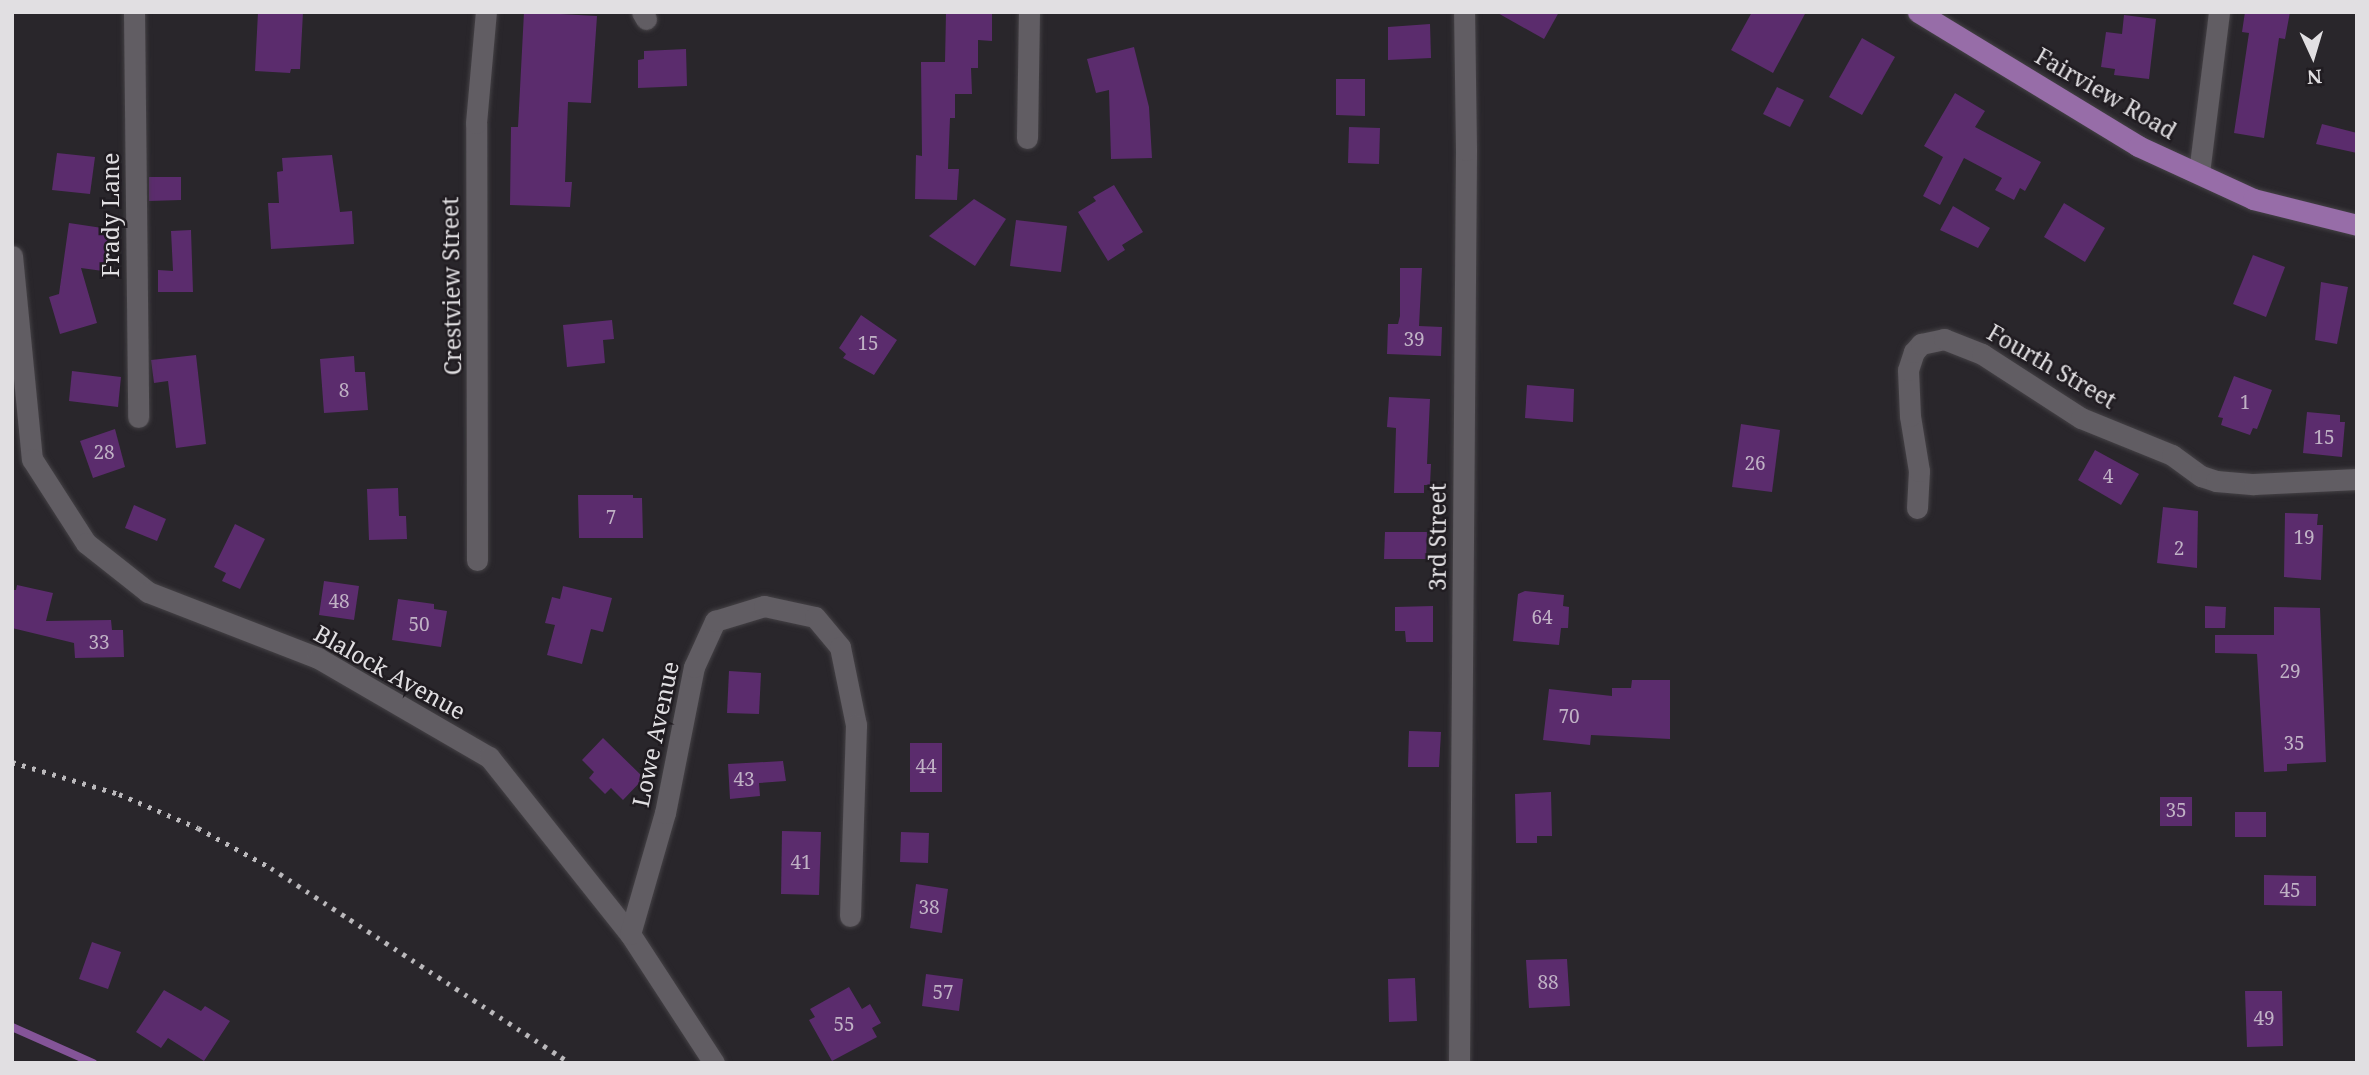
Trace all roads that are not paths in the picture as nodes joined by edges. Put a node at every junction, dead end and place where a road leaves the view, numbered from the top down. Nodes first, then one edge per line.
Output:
1 (135, 12) edge
2 (486, 12) edge
3 (1029, 12) edge
4 (1464, 12) edge
5 (1917, 12) edge
6 (2219, 12) edge
7 (1027, 138) dead end
8 (2199, 173) junction
9 (2357, 225) edge
10 (12, 256) edge
11 (138, 417) dead end
12 (2357, 480) edge
13 (1917, 508) dead end
14 (477, 560) dead end
15 (850, 916) dead end
16 (631, 934) junction
17 (714, 1063) edge
18 (1459, 1063) edge

1 - 11 street, Frady Lane
2 - 14 street, Crestview Street
3 - 7 street
4 - 18 street, 3rd Street
5 - 8 main road, Fairview Road
6 - 8 street
8 - 9 main road, Fairview Road
10 - 16 street, Blalock Avenue
12 - 13 street, Fourth Street
15 - 16 street, Lowe Avenue
16 - 17 street, Blalock Avenue

